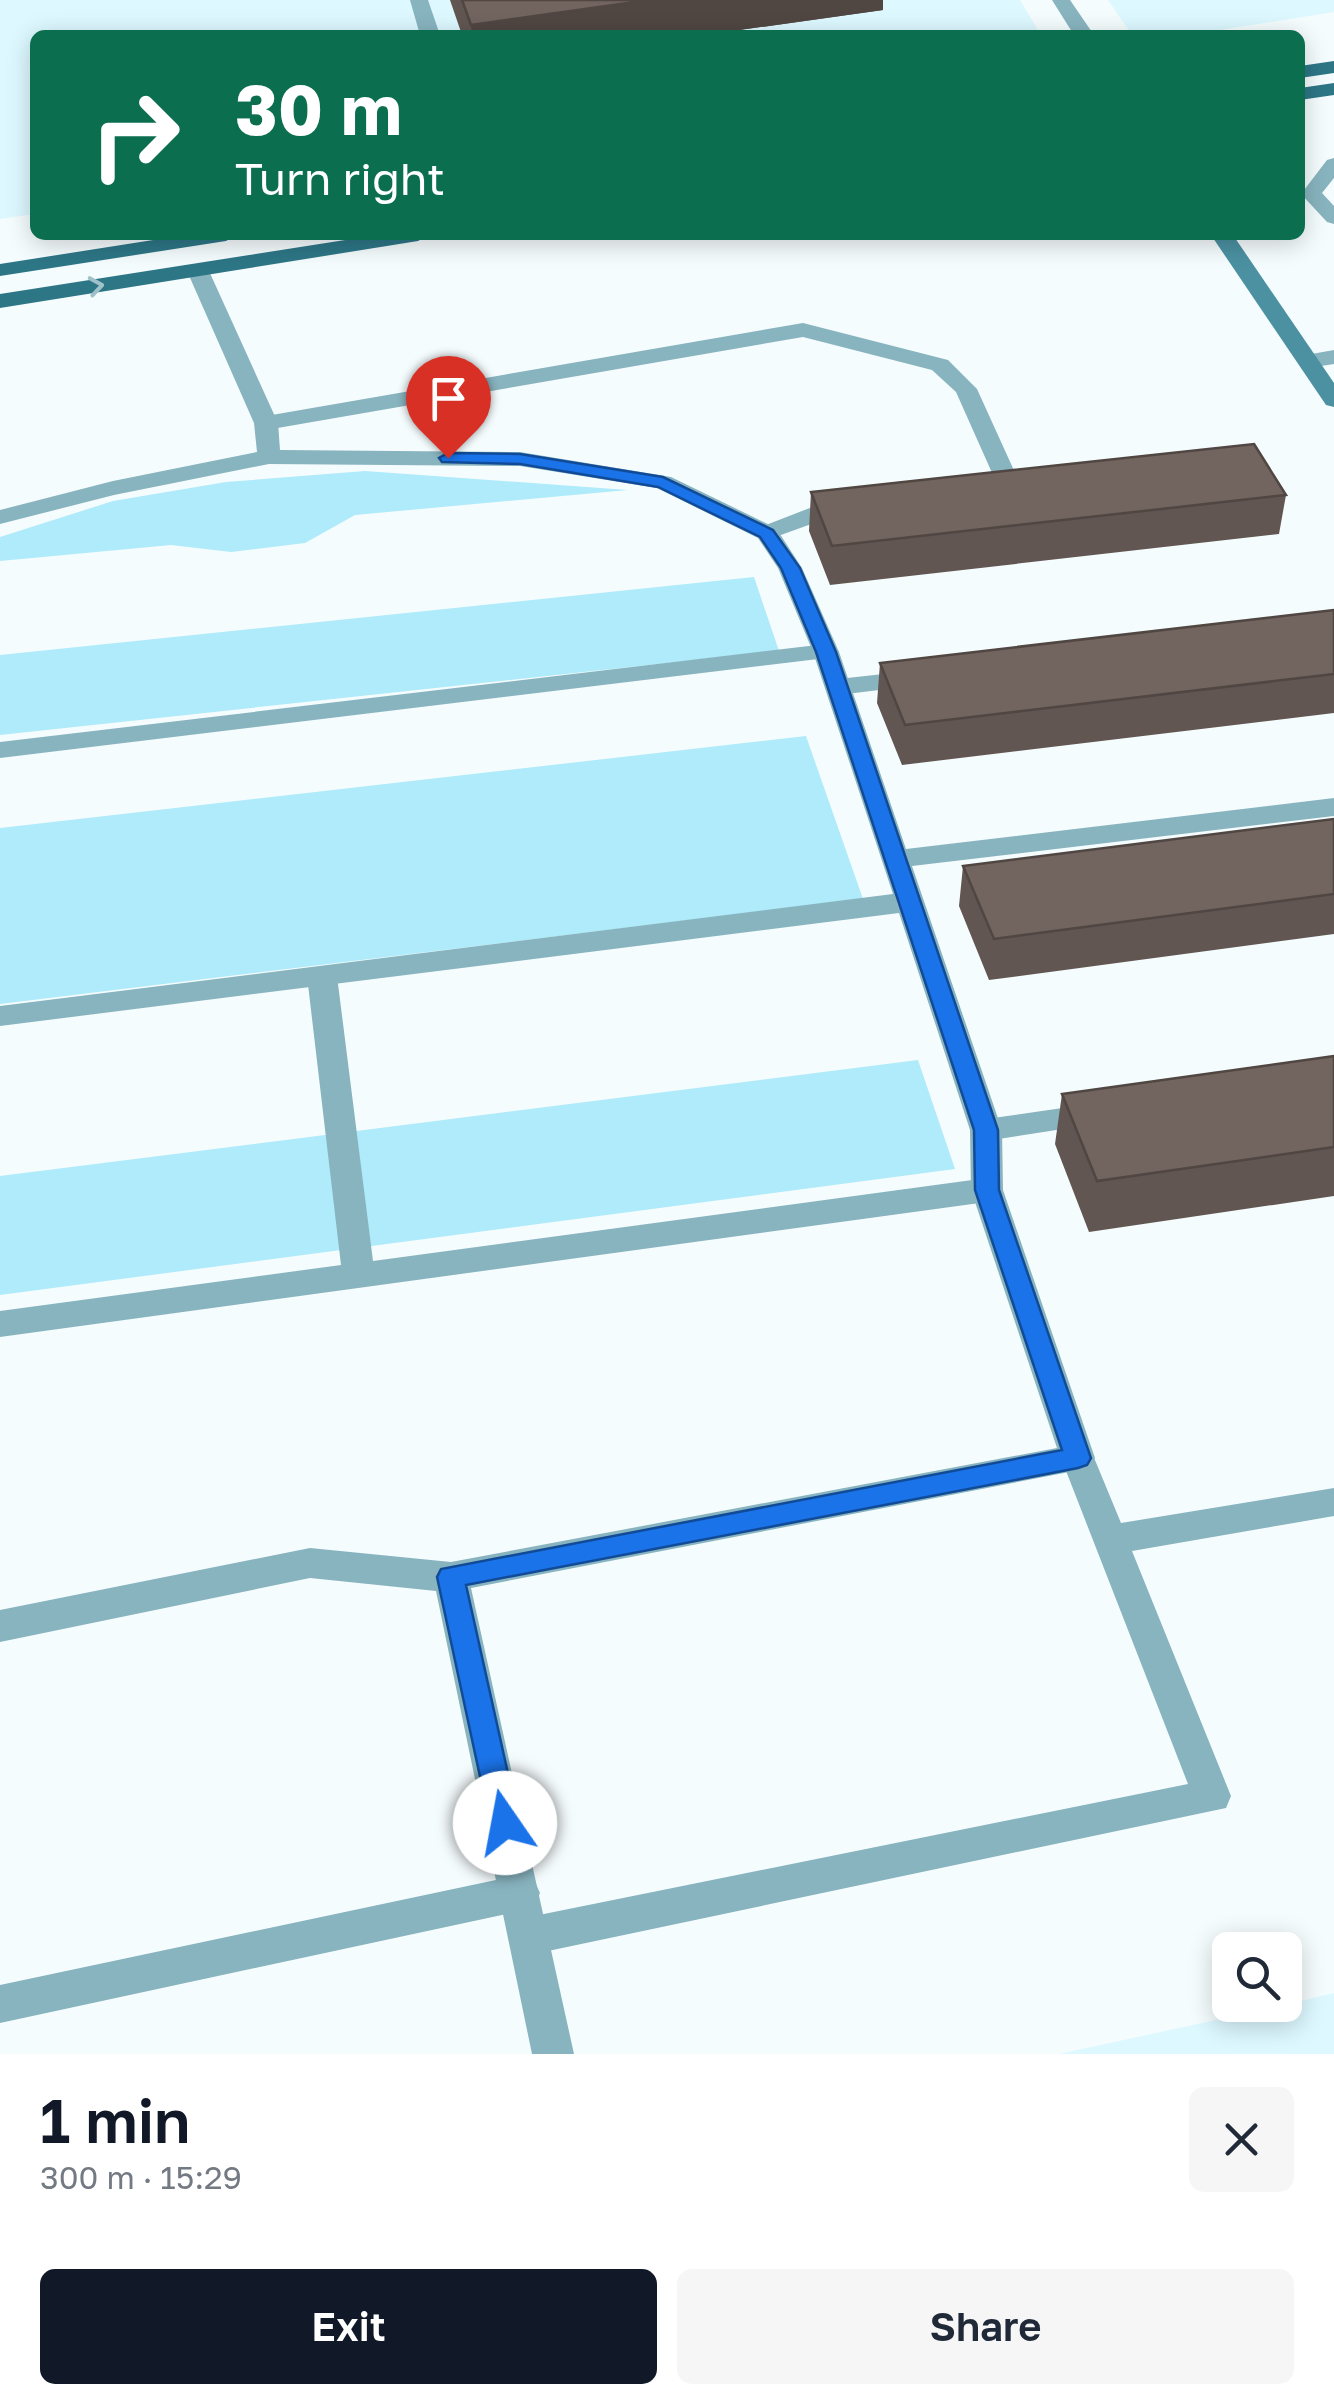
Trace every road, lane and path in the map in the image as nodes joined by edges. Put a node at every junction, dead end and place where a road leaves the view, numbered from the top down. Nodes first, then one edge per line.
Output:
1 (419, 0) edge
2 (1062, 0) edge
3 (428, 30) edge
4 (1081, 30) edge
5 (1334, 67) edge
6 (1305, 71) edge
7 (1334, 89) edge
8 (1305, 93) edge
9 (1334, 164) edge
10 (1334, 218) edge
11 (194, 240) edge
12 (387, 240) edge
13 (1225, 240) edge
14 (0, 270) edge
15 (198, 271) junction
16 (0, 302) edge
17 (1334, 357) edge
18 (1308, 361) junction
19 (1334, 400) edge
20 (266, 423) junction
21 (269, 457) junction
22 (1010, 488) edge
23 (880, 504) edge
24 (0, 516) edge
25 (766, 534) junction
26 (826, 652) junction
27 (952, 674) edge
28 (838, 687) junction
29 (0, 750) edge
30 (1334, 807) edge
31 (895, 859) junction
32 (908, 902) junction
33 (322, 976) junction
34 (0, 1016) edge
35 (1121, 1110) edge
36 (986, 1130) junction
37 (987, 1190) junction
38 (358, 1274) junction
39 (0, 1324) edge
40 (1078, 1458) junction
41 (1334, 1502) edge
42 (1110, 1540) junction
43 (451, 1577) junction
44 (0, 1626) edge
45 (520, 1893) junction
46 (529, 1936) junction
47 (0, 2004) edge
48 (553, 2054) edge

1 - 3 street
2 - 4 street
5 - 6 main road
7 - 8 main road
9 - 10 street
11 - 14 main road
12 - 15 main road
13 - 18 main road
16 -> 15 main road
15 - 20 street
17 - 18 street
18 - 19 main road
20 - 21 street
20 - 22 street
21 - 24 street
21 - 25 street
23 - 25 street
25 - 26 street
26 - 28 street
26 - 29 street
27 - 28 street
28 - 31 street
30 - 31 street
31 - 32 street
32 - 33 street
32 - 36 street
33 - 34 street
33 - 38 street
35 - 36 street
36 - 37 street
37 - 38 street
37 - 40 street
38 - 39 street
40 - 42 street
40 - 43 street
41 - 42 street
42 - 46 street
43 - 44 street
43 - 45 street
45 - 46 street
45 - 47 street
46 - 48 street

